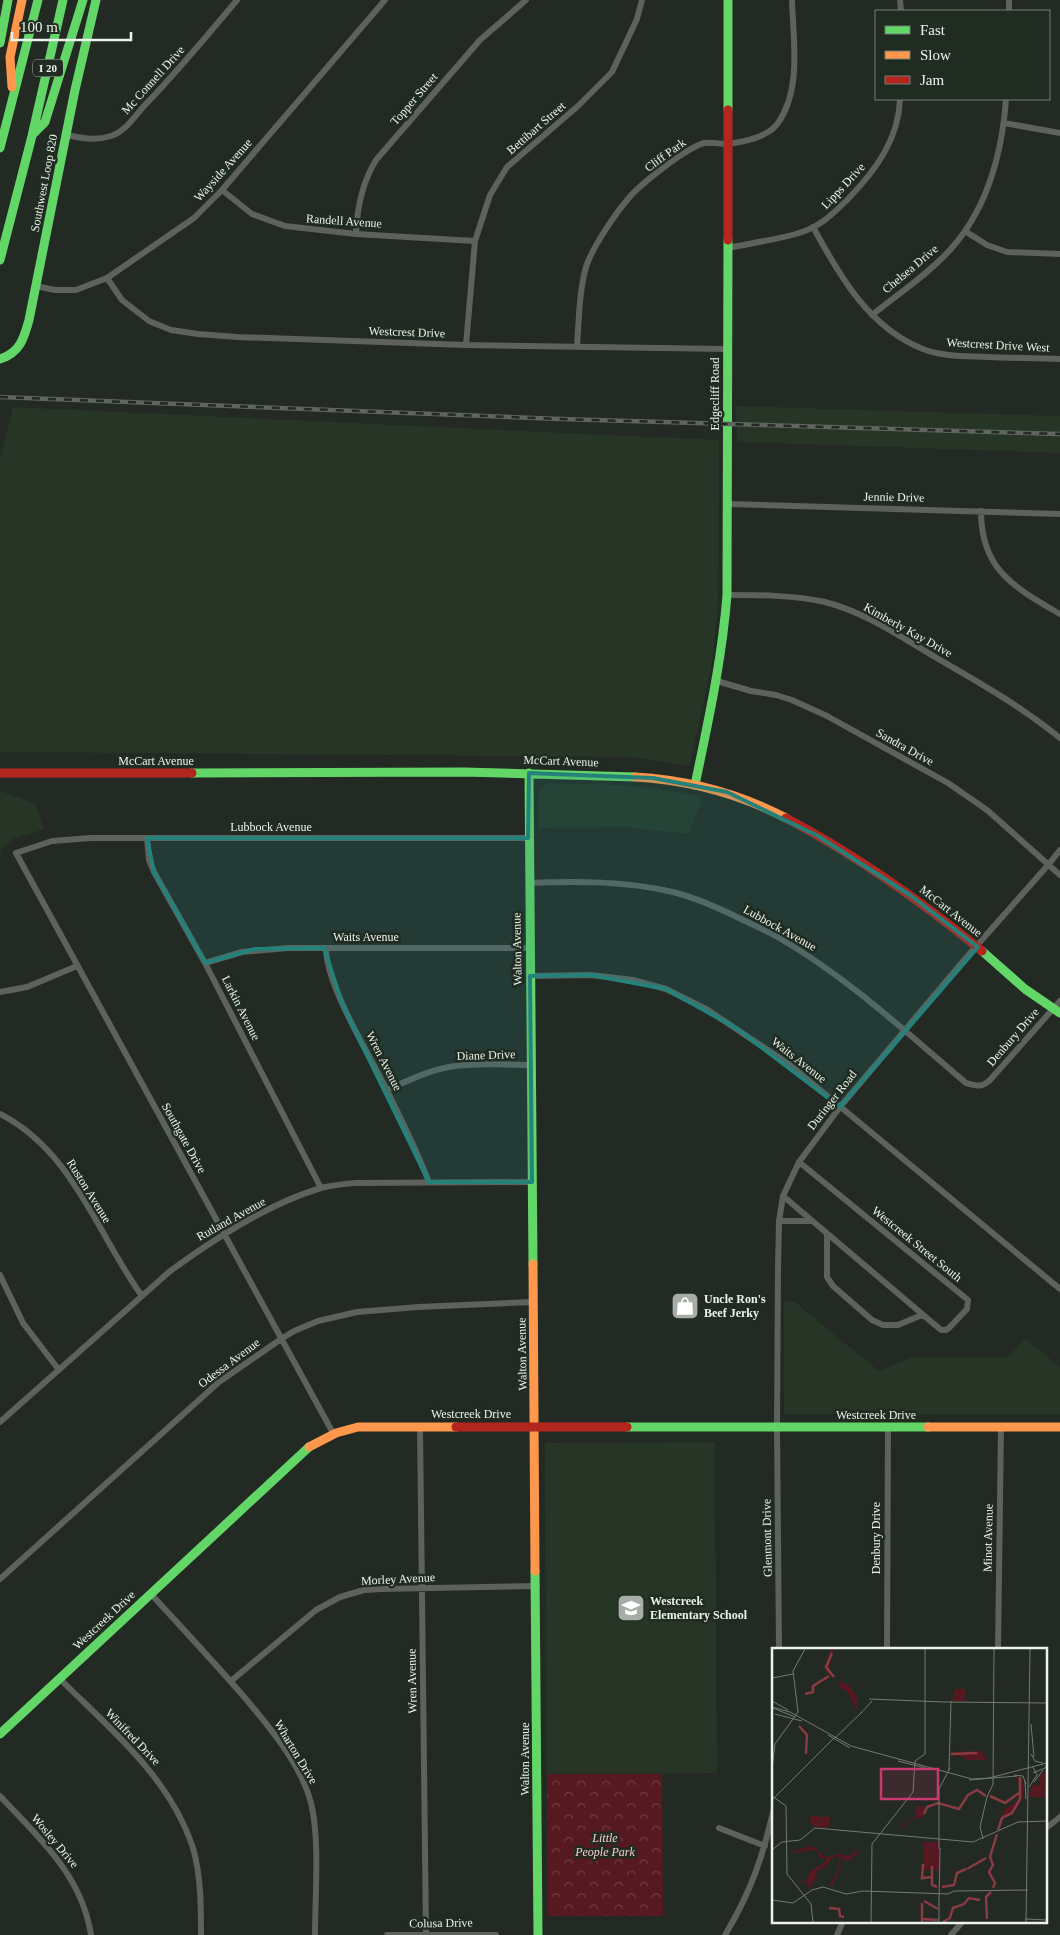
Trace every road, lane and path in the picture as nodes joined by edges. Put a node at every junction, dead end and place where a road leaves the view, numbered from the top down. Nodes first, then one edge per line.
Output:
1 (8, 0) edge
2 (22, 0) edge
3 (38, 0) edge
4 (63, 0) edge
5 (83, 0) edge
6 (96, 0) edge
7 (237, 0) edge
8 (385, 0) edge
9 (526, 0) edge
10 (642, 0) edge
11 (728, 0) edge
12 (792, 0) edge
13 (0, 43) edge
14 (13, 98) junction
15 (900, 100) edge
16 (1006, 100) edge
17 (1004, 123) junction
18 (1060, 133) edge
19 (32, 136) junction
20 (66, 136) junction
21 (727, 144) junction
22 (0, 148) edge
23 (222, 190) junction
24 (813, 227) junction
25 (965, 231) junction
26 (356, 234) junction
27 (475, 241) junction
28 (728, 248) junction
29 (1060, 254) edge
30 (0, 260) edge
31 (107, 278) junction
32 (36, 286) junction
33 (872, 315) junction
34 (466, 345) junction
35 (577, 346) junction
36 (728, 349) junction
37 (0, 359) edge
38 (1060, 359) edge
39 (726, 504) junction
40 (981, 511) junction
41 (1060, 514) edge
42 (726, 595) junction
43 (1060, 614) edge
44 (717, 682) junction
45 (1060, 738) edge
46 (0, 773) edge
47 (529, 773) junction
48 (695, 785) junction
49 (147, 838) junction
50 (528, 838) junction
51 (1060, 850) edge
52 (16, 853) joint
53 (1049, 864) junction
54 (1060, 875) edge
55 (529, 883) junction
56 (978, 947) junction
57 (326, 948) junction
58 (530, 948) junction
59 (205, 963) junction
60 (77, 966) junction
61 (530, 976) junction
62 (0, 992) edge
63 (1060, 1001) edge
64 (1056, 1011) edge
65 (1060, 1018) edge
66 (904, 1031) junction
67 (531, 1065) junction
68 (980, 1086) joint
69 (387, 1090) junction
70 (840, 1107) junction
71 (0, 1114) edge
72 (799, 1162) junction
73 (429, 1182) junction
74 (532, 1182) junction
75 (320, 1188) junction
76 (783, 1196) junction
77 (779, 1221) junction
78 (812, 1221) junction
79 (224, 1234) junction
80 (827, 1234) junction
81 (0, 1275) edge
82 (1060, 1289) edge
83 (142, 1296) junction
84 (534, 1302) junction
85 (922, 1315) junction
86 (281, 1339) junction
87 (59, 1370) junction
88 (0, 1422) edge
89 (420, 1427) junction
90 (535, 1427) junction
91 (777, 1427) junction
92 (888, 1427) junction
93 (1001, 1427) junction
94 (1060, 1428) edge
95 (333, 1433) junction
96 (0, 1579) edge
97 (537, 1586) junction
98 (422, 1588) junction
99 (151, 1594) junction
100 (779, 1648) edge
101 (887, 1648) edge
102 (998, 1648) edge
103 (59, 1678) junction
104 (230, 1681) junction
105 (0, 1734) edge
106 (0, 1796) edge
107 (772, 1816) edge
108 (1060, 1817) edge
109 (1048, 1826) edge
110 (719, 1828) dead end
111 (765, 1846) junction
112 (843, 1922) edge
113 (962, 1922) edge
114 (91, 1935) edge
115 (201, 1935) edge
116 (315, 1935) edge
117 (387, 1935) edge
118 (426, 1935) edge
119 (496, 1935) edge
120 (538, 1935) edge
121 (725, 1935) edge
122 (837, 1935) edge
123 (951, 1935) edge

1 - 13 main road
2 - 14 main road
3 - 14 main road, I 20
4 - 19 main road, I 20
5 - 19 main road
6 - 20 main road, Southwest Loop 820
7 - 20 street, Mc Connell Drive
8 - 23 street, Wayside Avenue
9 - 26 street, Topper Street
10 - 27 street, Bettibart Street
11 - 21 main road, Edgecliff Road
12 - 21 street, Cliff Park
14 - 22 main road, I 20
15 - 24 street, Lipps Drive
16 - 17 street, Chelsea Drive
17 - 18 street
17 - 25 street, Chelsea Drive
19 - 30 main road, I 20
20 - 32 main road, Southwest Loop 820
21 - 28 main road, Edgecliff Road
21 - 35 street, Cliff Park
23 - 26 street, Randell Avenue
23 - 31 street, Wayside Avenue
24 - 28 street, Lipps Drive
24 - 33 street, Westcrest Drive West
25 - 29 street
25 - 33 street, Chelsea Drive
26 - 27 street, Randell Avenue
27 - 34 street, Bettibart Street
28 - 36 main road, Edgecliff Road
31 - 32 street, Wayside Avenue
31 - 34 street, Westcrest Drive
32 - 37 main road, Southwest Loop 820
33 - 38 street, Westcrest Drive West
34 - 35 street, Westcrest Drive
35 - 36 street, Westcrest Drive
36 - 39 main road, Edgecliff Road
39 - 40 street, Jennie Drive
39 - 42 main road, Edgecliff Road
40 - 41 street, Jennie Drive
40 - 43 street
42 - 44 main road, Edgecliff Road
42 - 45 street, Kimberly Kay Drive
44 - 48 main road, Edgecliff Road
44 - 53 street, Sandra Drive
46 - 47 main road, McCart Avenue
47 - 48 main road, McCart Avenue
47 - 50 main road, Walton Avenue
48 - 56 main road, McCart Avenue
49 - 50 street, Lubbock Avenue
49 - 52 street, Lubbock Avenue
49 - 59 street, Larkin Avenue
50 - 55 main road, Walton Avenue
51 - 53 street, Duringer Road
52 - 60 street, Southgate Drive
53 - 54 street, Sandra Drive
53 - 56 street, Duringer Road
55 - 58 main road, Walton Avenue
55 - 66 street, Lubbock Avenue
56 - 64 main road, McCart Avenue
56 - 66 street, Duringer Road
57 - 58 street, Waits Avenue
57 - 59 street, Waits Avenue
57 - 69 street, Wren Avenue
58 - 61 main road, Walton Avenue
59 - 75 street, Larkin Avenue
60 - 62 street
60 - 79 street, Southgate Drive
61 - 67 main road, Walton Avenue
61 - 70 street, Waits Avenue
63 - 64 street, Denbury Drive
64 - 65 main road, McCart Avenue
64 - 68 street, Denbury Drive
66 - 68 street, Lubbock Avenue
66 - 70 street, Duringer Road
67 - 69 street, Diane Drive
67 - 74 main road, Walton Avenue
69 - 73 street, Wren Avenue
70 - 72 street, Duringer Road
70 - 82 street, Waits Avenue
71 - 83 street, Ruston Avenue
72 - 76 street, Duringer Road
72 - 85 street, Westcreek Street South
73 - 74 street, Rutland Avenue
73 - 75 street, Rutland Avenue
74 - 84 main road, Walton Avenue
75 - 79 street, Rutland Avenue
76 - 77 street, Duringer Road
76 - 78 street
77 - 78 street
77 - 91 street, Duringer Road
78 - 80 street
79 - 83 street, Rutland Avenue
79 - 86 street, Southgate Drive
80 - 85 street
80 - 85 street
81 - 87 street
83 - 87 street, Rutland Avenue
84 - 86 street, Odessa Avenue
84 - 90 main road, Walton Avenue
86 - 95 street, Southgate Drive
86 - 96 street, Odessa Avenue
87 - 88 street, Rutland Avenue
89 - 90 main road, Westcreek Drive
89 - 95 main road, Westcreek Drive
89 - 98 street, Wren Avenue
90 - 91 main road, Westcreek Drive
90 - 97 main road, Walton Avenue
91 - 92 main road, Westcreek Drive
91 - 100 street, Glenmont Drive
92 - 93 main road, Westcreek Drive
92 - 101 street, Denbury Drive
93 - 94 main road, Westcreek Drive
93 - 102 street, Minot Avenue
95 - 99 main road, Westcreek Drive
97 - 98 street, Morley Avenue
97 - 120 main road, Walton Avenue
98 - 104 street, Morley Avenue
98 - 118 street, Wren Avenue
99 - 103 main road, Westcreek Drive
99 - 104 street, Wharton Drive
103 - 105 main road, Westcreek Drive
103 - 115 street, Winifred Drive
104 - 116 street, Wharton Drive
106 - 114 street, Wosley Drive
107 - 111 street
108 - 109 street
110 - 111 street
111 - 121 street
112 - 122 street
113 - 123 street
117 - 118 street, Colusa Drive
118 - 119 street, Colusa Drive

